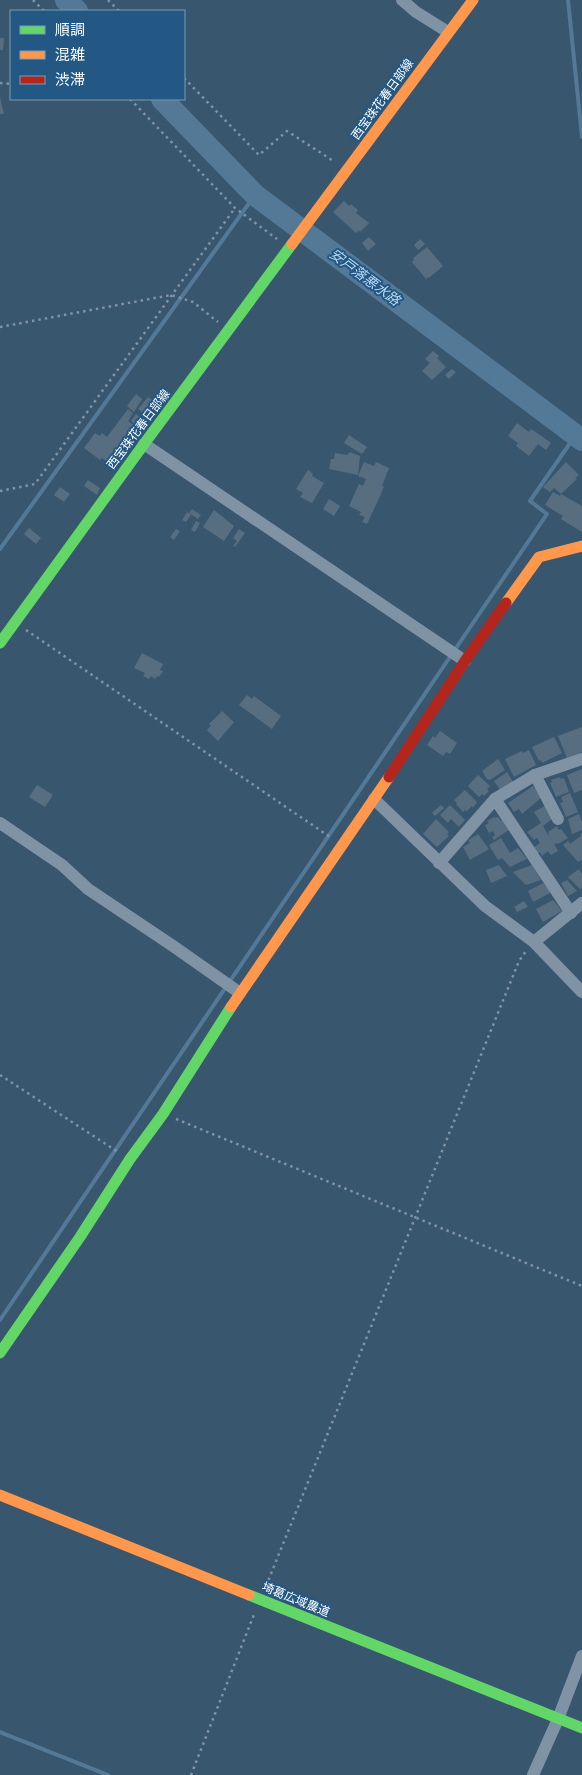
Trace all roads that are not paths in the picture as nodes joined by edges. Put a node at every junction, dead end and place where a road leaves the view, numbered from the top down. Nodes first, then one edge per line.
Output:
1 (402, 0) edge
2 (473, 0) edge
3 (448, 32) junction
4 (144, 444) junction
5 (582, 546) edge
6 (0, 643) edge
7 (465, 661) junction
8 (582, 758) edge
9 (535, 776) junction
10 (374, 799) junction
11 (494, 799) junction
12 (558, 819) dead end
13 (0, 823) edge
14 (439, 864) junction
15 (582, 904) edge
16 (571, 912) junction
17 (534, 942) junction
18 (582, 992) edge
19 (240, 993) junction
20 (0, 1353) edge
21 (0, 1495) edge
22 (582, 1656) edge
23 (558, 1719) junction
24 (582, 1728) edge
25 (533, 1775) edge

1 - 3 street
2 - 3 street, 西宝珠花春日部線
3 - 4 street, 西宝珠花春日部線
4 - 6 street, 西宝珠花春日部線
4 - 7 street
5 - 7 street
7 - 10 street
8 - 9 street
9 - 11 street
9 - 12 street
10 - 14 street
10 - 19 street
11 - 14 street
11 - 16 street
13 - 19 street
14 - 17 street
15 - 16 street
16 - 17 street
17 - 18 street
19 - 20 street
21 - 23 street, 埼葛広域農道
22 - 23 street
23 - 24 street, 埼葛広域農道
23 - 25 street

